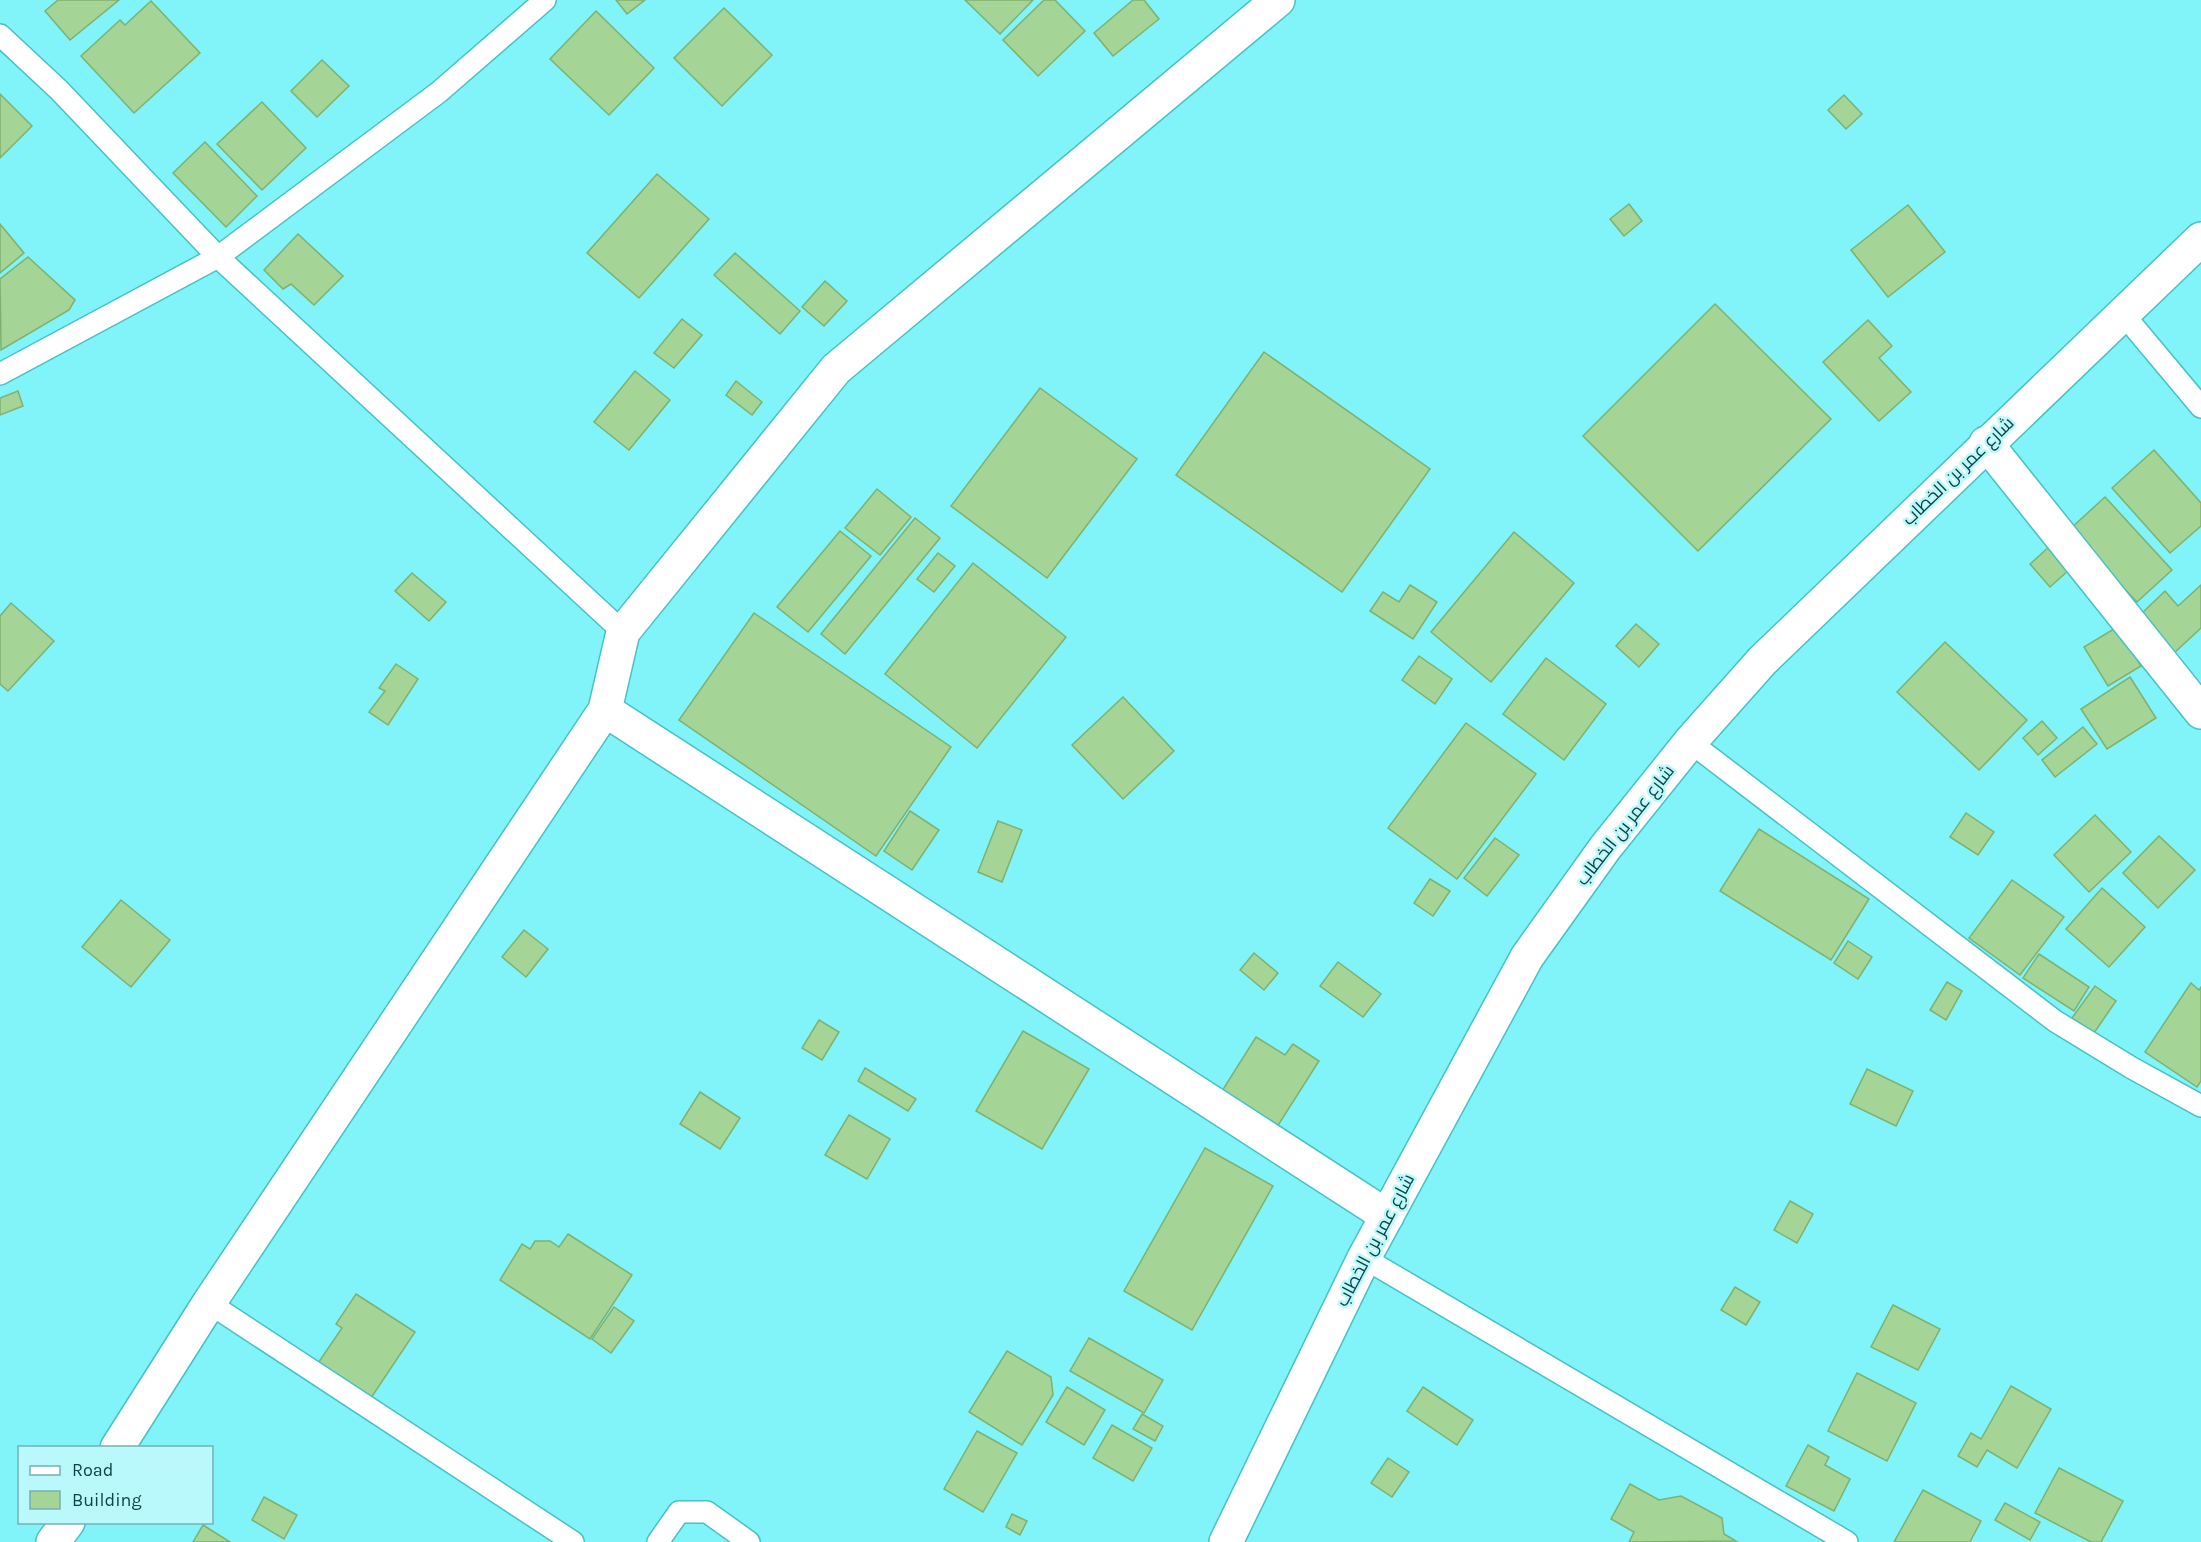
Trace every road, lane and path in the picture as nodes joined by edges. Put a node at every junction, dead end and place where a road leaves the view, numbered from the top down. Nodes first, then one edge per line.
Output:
1 (544, 0) edge
2 (1278, 0) edge
3 (0, 35) edge
4 (2201, 239) edge
5 (218, 257) junction
6 (2124, 315) junction
7 (0, 374) edge
8 (2201, 407) edge
9 (1986, 443) junction
10 (623, 632) junction
11 (605, 710) junction
12 (2201, 712) edge
13 (1690, 742) junction
14 (2201, 1106) edge
15 (1387, 1216) junction
16 (1364, 1258) junction
17 (209, 1303) junction
18 (118, 1446) edge
19 (66, 1524) edge
20 (53, 1542) edge
21 (573, 1542) edge
22 (658, 1542) edge
23 (749, 1542) edge
24 (1226, 1542) edge
25 (1847, 1542) edge

1 - 5 lane
2 - 10 street
3 - 5 lane
4 - 6 street, شارع عمر بن الخطاب
5 - 7 lane
5 - 10 lane
6 - 8 lane
6 - 9 street, شارع عمر بن الخطاب
9 - 12 street
9 - 13 street, شارع عمر بن الخطاب
10 - 11 street
11 - 15 street
11 - 17 street
13 - 14 lane
13 - 15 street, شارع عمر بن الخطاب
15 - 16 street, شارع عمر بن الخطاب
16 - 24 street, شارع عمر بن الخطاب
16 - 25 lane
17 - 18 street
17 - 21 lane
19 - 20 street
22 - 23 lane

